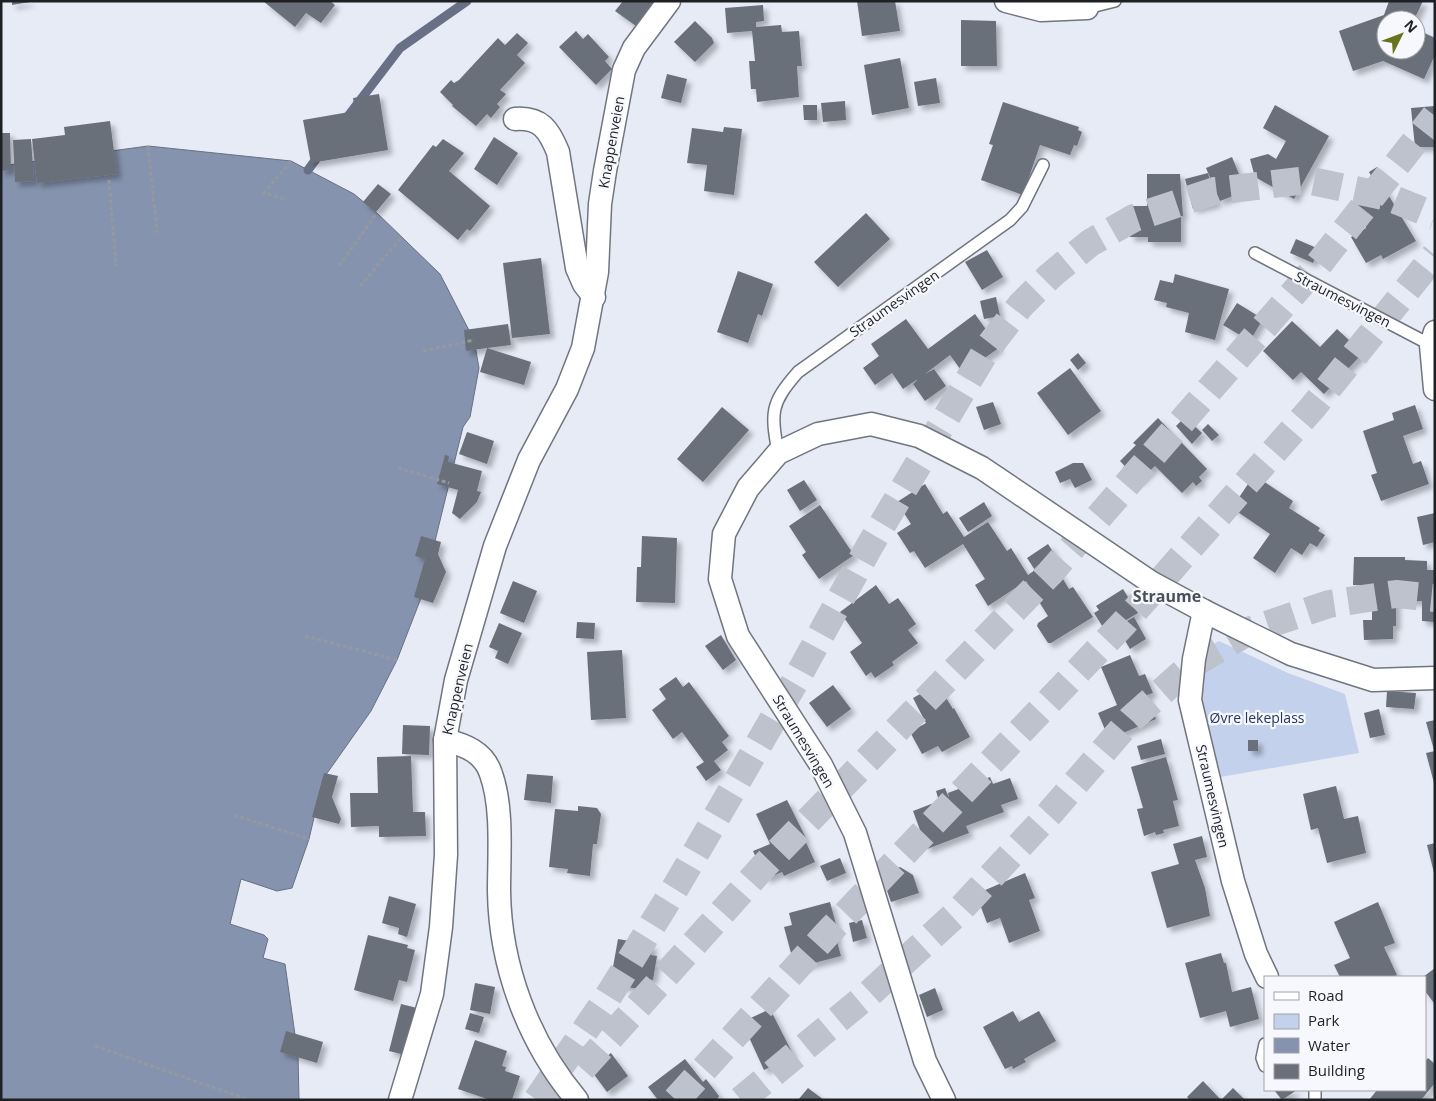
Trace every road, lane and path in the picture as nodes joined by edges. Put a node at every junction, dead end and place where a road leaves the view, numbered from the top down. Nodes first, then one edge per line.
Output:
1 (669, 1) edge
2 (1006, 1) edge
3 (1115, 1) edge
4 (1087, 8) joint
5 (515, 119) dead end
6 (148, 146) dead end
7 (291, 162) dead end
8 (1043, 165) dead end
9 (109, 180) dead end
10 (284, 199) dead end
11 (377, 213) dead end
12 (157, 233) dead end
13 (402, 236) dead end
14 (1255, 253) dead end
15 (116, 266) dead end
16 (339, 266) dead end
17 (360, 286) dead end
18 (594, 297) junction
19 (1433, 338) edge
20 (474, 340) dead end
21 (422, 351) dead end
22 (1435, 389) edge
23 (778, 453) junction
24 (398, 468) dead end
25 (449, 484) dead end
26 (1204, 612) junction
27 (305, 636) dead end
28 (397, 660) dead end
29 (1435, 678) edge
30 (445, 740) junction
31 (234, 815) dead end
32 (309, 839) dead end
33 (1267, 976) edge
34 (95, 1046) dead end
35 (1264, 1049) edge
36 (1264, 1063) edge
37 (249, 1100) edge
38 (400, 1100) edge
39 (578, 1100) edge
40 (944, 1100) edge

1 - 18 street, Knappenveien
2 - 4 street
3 - 4 lane
5 - 18 street
6 - 12 path
7 - 10 path
8 - 23 lane, Straumesvingen
9 - 15 path
11 - 16 path
13 - 17 path
14 - 19 lane, Straumesvingen
18 - 30 street, Knappenveien
19 - 22 street, Straumesvingen
20 - 21 path
23 - 26 street, Straumesvingen
23 - 40 street, Straumesvingen
24 - 25 path
26 - 29 street, Straumesvingen
26 - 33 street, Straumesvingen
27 - 28 path
30 - 38 street, Knappenveien
30 - 39 street
31 - 32 path
34 - 37 path
35 - 36 lane

